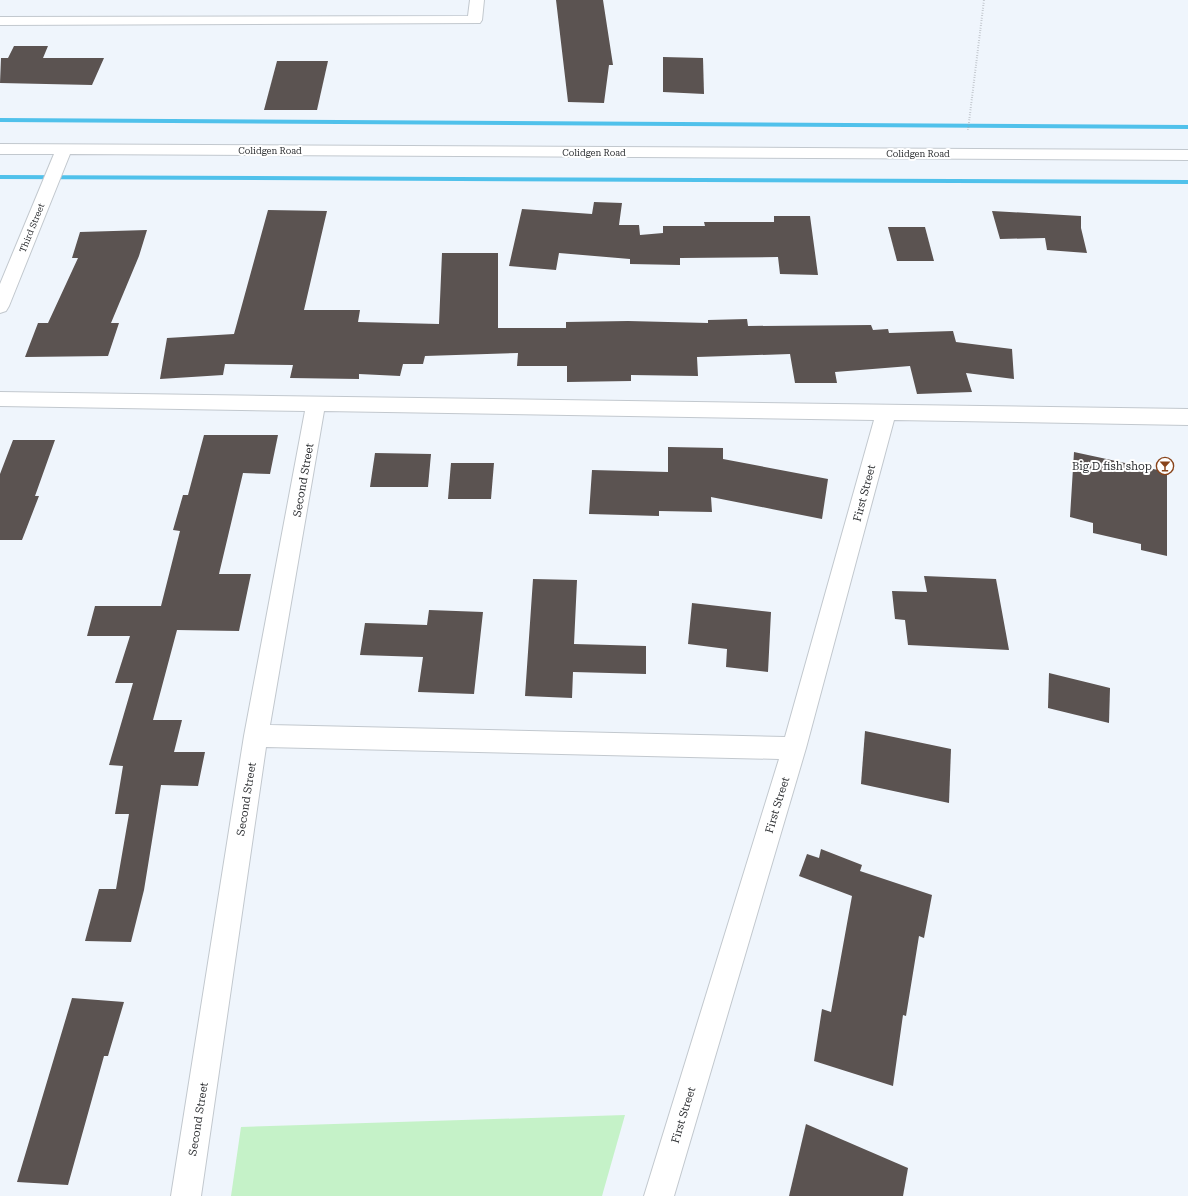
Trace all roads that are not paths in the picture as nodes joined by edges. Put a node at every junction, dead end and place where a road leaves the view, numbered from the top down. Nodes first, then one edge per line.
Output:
1 (477, 0) edge
2 (0, 21) edge
3 (0, 149) edge
4 (64, 150) junction
5 (1188, 155) edge
6 (0, 306) edge
7 (0, 399) edge
8 (316, 404) junction
9 (886, 412) junction
10 (1188, 417) edge
11 (256, 736) junction
12 (794, 748) junction
13 (186, 1196) edge
14 (659, 1196) edge

1 - 2 street
3 - 4 street, Colidgen Road
4 - 5 street, Colidgen Road
4 - 6 street, Third Street
7 - 8 street
8 - 9 street
8 - 11 street, Second Street
9 - 10 street
9 - 12 street, First Street
11 - 12 street
11 - 13 street, Second Street
12 - 14 street, First Street

